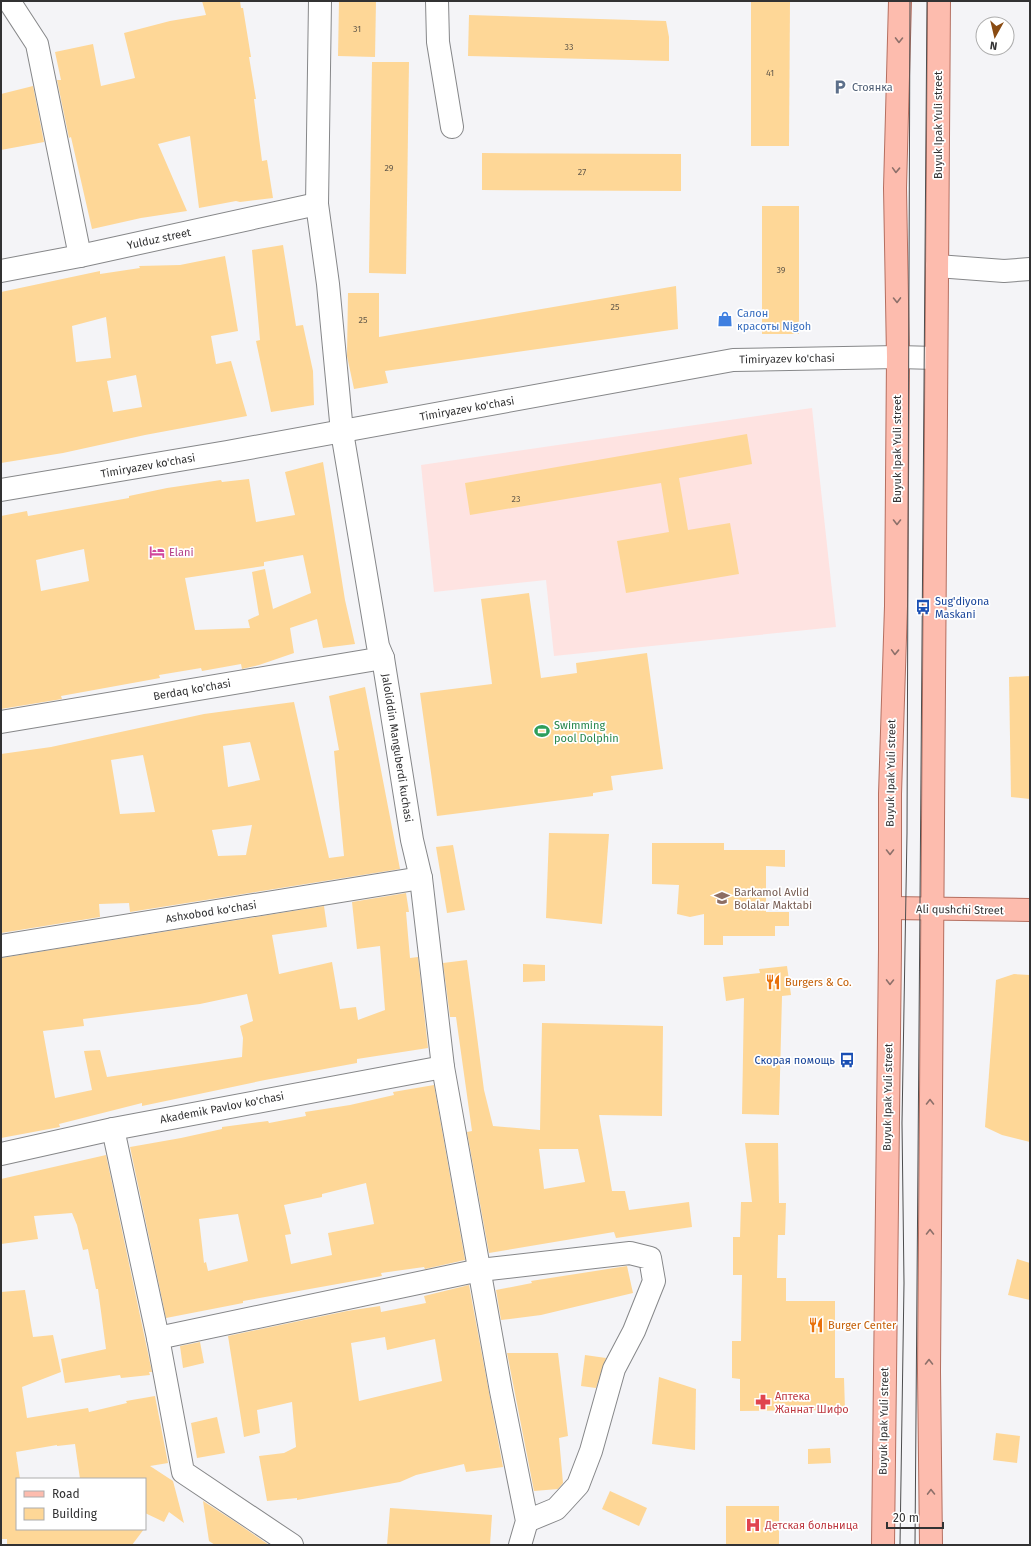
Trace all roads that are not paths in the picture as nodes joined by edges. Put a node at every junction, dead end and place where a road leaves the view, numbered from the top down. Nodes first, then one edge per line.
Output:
1 (8, 1) edge
2 (320, 1) edge
3 (437, 1) edge
4 (900, 1) edge
5 (939, 1) edge
6 (452, 127) dead end
7 (317, 204) junction
8 (80, 256) junction
9 (937, 266) junction
10 (1030, 270) edge
11 (1, 271) edge
12 (898, 357) junction
13 (936, 358) junction
14 (342, 432) junction
15 (1, 490) edge
16 (383, 658) junction
17 (1, 722) edge
18 (421, 878) junction
19 (890, 908) junction
20 (932, 910) junction
21 (1030, 910) edge
22 (1, 946) edge
23 (443, 1066) junction
24 (113, 1129) junction
25 (1, 1154) edge
26 (480, 1270) junction
27 (158, 1338) junction
28 (527, 1521) junction
29 (292, 1545) edge
30 (520, 1545) edge
31 (882, 1545) edge
32 (931, 1545) edge

1 - 8 street
2 - 7 street, Jaloliddin Manguberdi kuchasi
3 - 6 street
4 -> 12 main road, Buyuk Ipak Yuli street
5 - 9 main road, Buyuk Ipak Yuli street
7 - 8 street, Yulduz street
7 - 14 street, Jaloliddin Manguberdi kuchasi
8 - 11 street, Yulduz street
9 - 10 street
9 - 13 main road, Buyuk Ipak Yuli street
12 - 13 street, Timiryazev ko'chasi
12 - 14 street, Timiryazev ko'chasi
12 -> 19 main road, Buyuk Ipak Yuli street
13 - 20 main road, Buyuk Ipak Yuli street
14 - 15 street, Timiryazev ko'chasi
14 - 16 street, Jaloliddin Manguberdi kuchasi
16 - 17 street, Berdaq ko'chasi
16 - 18 street, Jaloliddin Manguberdi kuchasi
18 - 22 street, Ashxobod ko'chasi
18 - 23 street, Jaloliddin Manguberdi kuchasi
19 - 20 main road, Ali qushchi Street
19 -> 31 main road, Buyuk Ipak Yuli street
20 - 21 main road, Ali qushchi Street
32 -> 20 main road, Buyuk Ipak Yuli street
23 - 24 street, Akademik Pavlov ko'chasi
23 - 26 street, Jaloliddin Manguberdi kuchasi
24 - 25 street, Akademik Pavlov ko'chasi
24 - 27 street
26 - 27 street
26 - 28 street, Jaloliddin Manguberdi kuchasi
26 - 28 street
27 - 29 street
28 - 30 street

